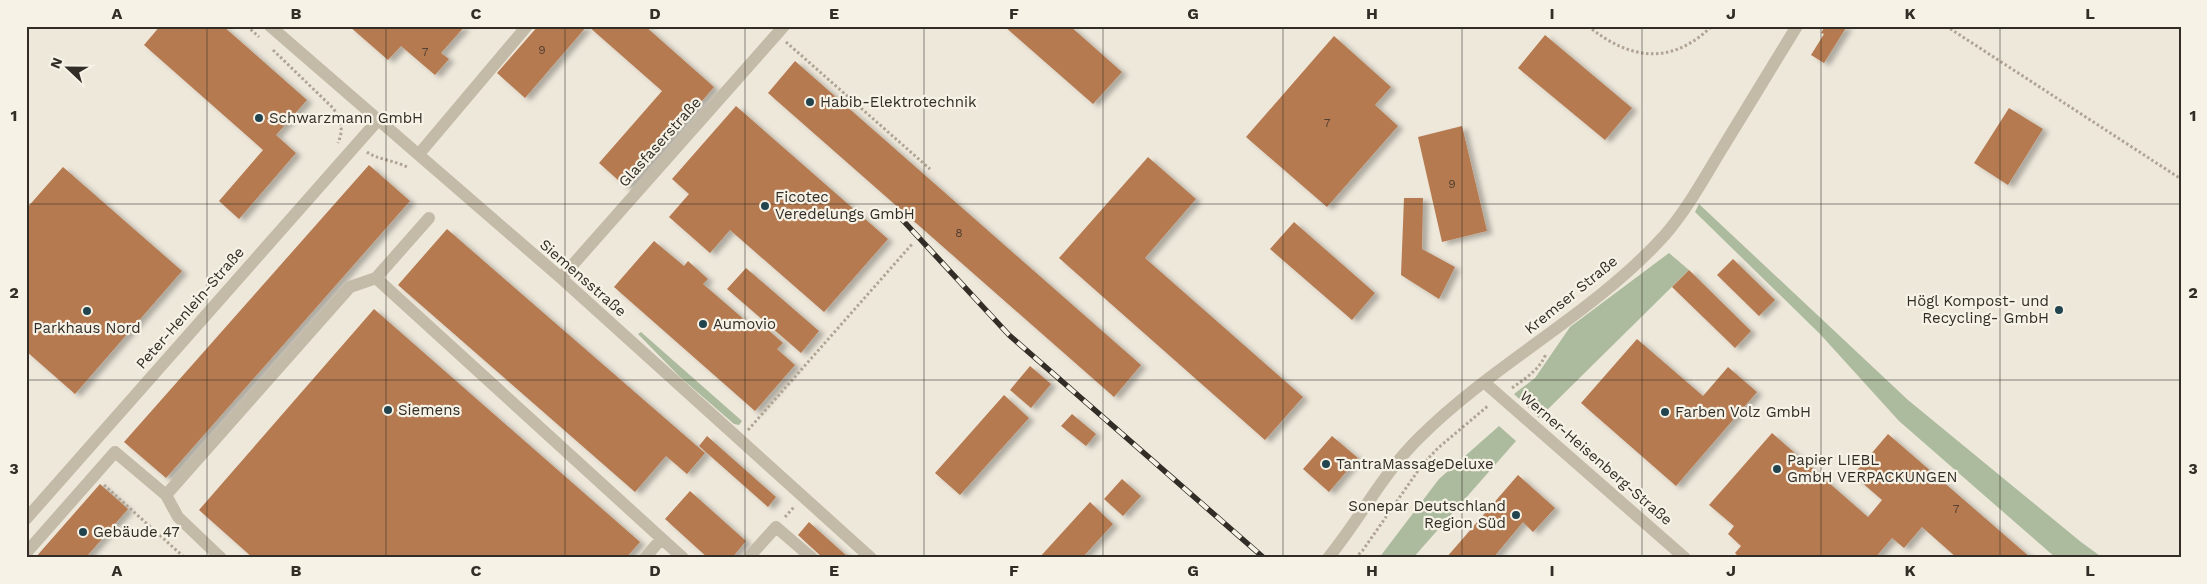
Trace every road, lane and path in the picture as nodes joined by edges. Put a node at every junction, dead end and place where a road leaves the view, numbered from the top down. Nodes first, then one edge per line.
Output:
1 (247, 26) edge
2 (270, 26) edge
3 (527, 26) edge
4 (1588, 26) edge
5 (1712, 26) edge
6 (1797, 26) edge
7 (1946, 26) edge
8 (780, 30) edge
9 (261, 38) dead end
10 (268, 45) dead end
11 (378, 119) junction
12 (342, 130) junction
13 (357, 143) junction
14 (336, 146) dead end
15 (419, 154) junction
16 (930, 169) dead end
17 (416, 174) dead end
18 (2181, 180) edge
19 (429, 218) dead end
20 (913, 243) dead end
21 (376, 278) junction
22 (560, 278) junction
23 (1556, 329) junction
24 (1486, 382) junction
25 (1500, 396) junction
26 (739, 440) junction
27 (94, 476) junction
28 (166, 496) junction
29 (795, 505) dead end
30 (803, 512) dead end
31 (26, 519) edge
32 (661, 539) junction
33 (26, 553) edge
34 (185, 558) edge
35 (221, 558) edge
36 (645, 558) edge
37 (683, 558) edge
38 (748, 558) edge
39 (812, 558) edge
40 (871, 558) edge
41 (1328, 558) edge
42 (1355, 558) edge
43 (1685, 558) edge

1 - 9 path
2 - 11 street, Siemensstraße
3 - 15 street
4 - 5 path
6 - 23 street, Kremser Straße
7 - 18 path
8 - 16 path
8 - 22 street, Glasfaserstraße
10 - 12 path
11 - 13 street, Peter-Henlein-Straße
11 - 15 street, Siemensstraße
12 - 13 path
12 - 14 path
13 - 17 path
13 - 31 street, Peter-Henlein-Straße
15 - 22 street, Siemensstraße
19 - 21 street
20 - 26 path
21 - 28 street
21 - 32 street
22 - 26 street, Siemensstraße
23 - 24 street, Kremser Straße
23 - 25 path
24 - 25 street, Werner-Heisenberg-Straße
24 - 41 street, Kremser Straße
25 - 42 path
25 - 43 street, Werner-Heisenberg-Straße
26 - 40 street, Siemensstraße
27 - 28 street
27 - 33 street
27 - 34 path
28 - 35 street
29 - 30 path
32 - 36 street
32 - 37 street
38 - 39 street

